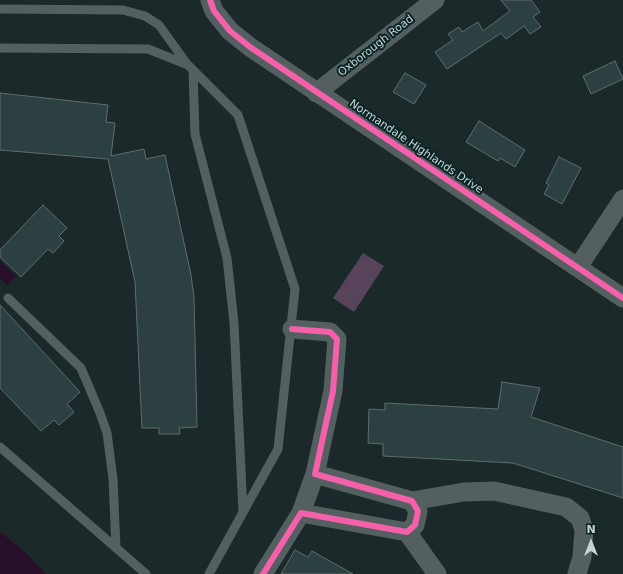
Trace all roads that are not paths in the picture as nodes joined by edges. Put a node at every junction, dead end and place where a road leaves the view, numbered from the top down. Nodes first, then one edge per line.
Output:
1 (210, 0) edge
2 (435, 0) edge
3 (0, 9) edge
4 (0, 48) edge
5 (190, 68) junction
6 (316, 92) junction
7 (623, 199) edge
8 (578, 267) junction
9 (8, 298) dead end
10 (623, 298) edge
11 (292, 329) junction
12 (0, 447) edge
13 (315, 474) junction
14 (412, 501) junction
15 (243, 512) junction
16 (301, 513) junction
17 (407, 532) junction
18 (116, 548) junction
19 (146, 574) edge
20 (209, 574) edge
21 (263, 574) edge
22 (437, 574) edge
23 (577, 574) edge

1 - 6 street, Normandale Highlands Drive
2 - 6 street, Oxborough Road
3 - 5 lane
4 - 5 lane
5 - 11 lane
5 - 15 lane
6 - 8 street, Normandale Highlands Drive
7 - 8 street
8 - 10 street, Normandale Highlands Drive
9 - 18 lane
11 - 13 street
11 - 15 lane
12 - 18 lane
13 - 14 street
13 - 16 street
14 - 17 street
14 - 23 street
15 - 20 lane
16 - 17 street
16 - 21 street
17 - 22 street
18 - 19 lane

